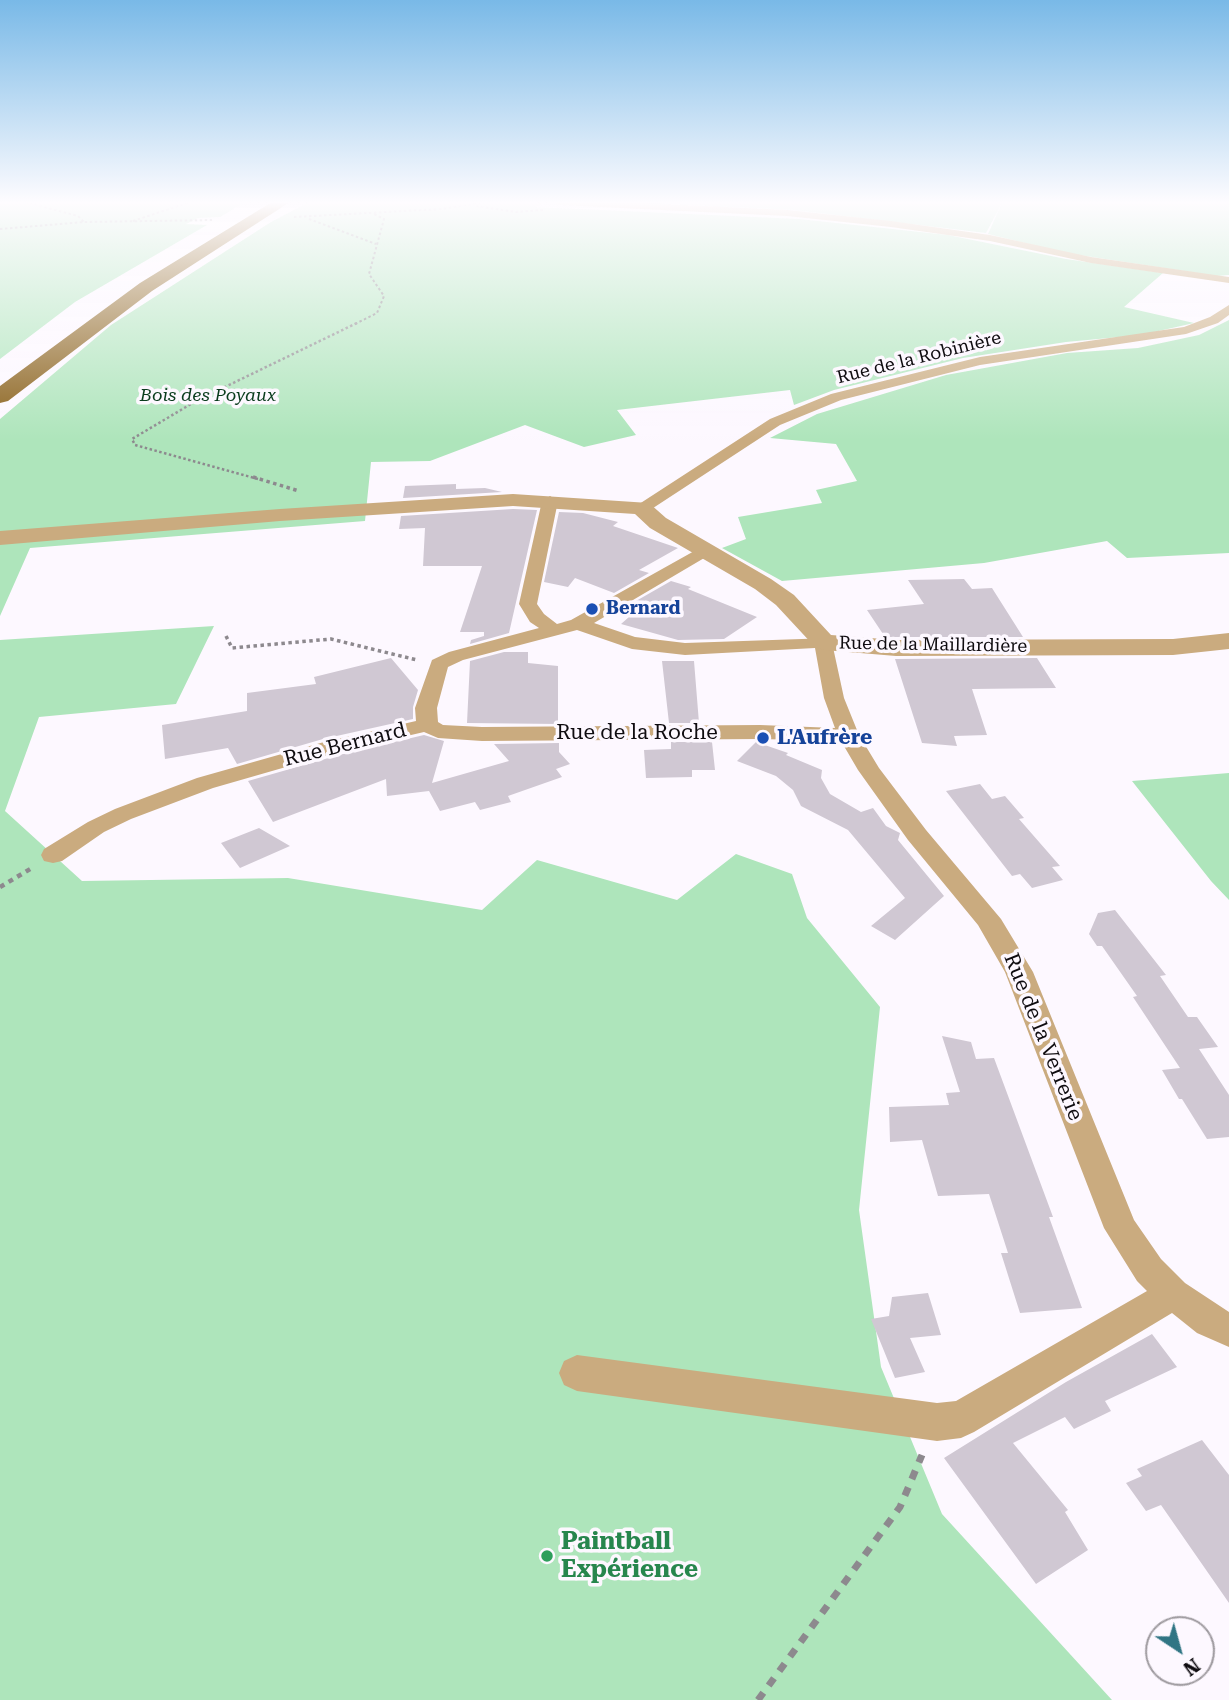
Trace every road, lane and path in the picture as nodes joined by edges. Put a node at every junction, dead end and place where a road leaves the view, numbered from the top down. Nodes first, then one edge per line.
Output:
1 (130, 281) edge
2 (157, 281) edge
3 (374, 281) edge
4 (1229, 309) edge
5 (63, 326) dead end
6 (0, 396) edge
7 (550, 501) junction
8 (641, 508) junction
9 (319, 512) junction
10 (0, 538) edge
11 (705, 550) junction
12 (578, 624) junction
13 (555, 631) junction
14 (226, 636) dead end
15 (1229, 641) edge
16 (824, 642) junction
17 (439, 664) junction
18 (427, 725) junction
19 (848, 735) junction
20 (53, 855) joint
21 (0, 887) edge
22 (1173, 1294) junction
23 (1229, 1330) edge
24 (577, 1373) dead end
25 (937, 1422) junction
26 (758, 1700) edge

1 - 5 highway
2 - 6 highway
3 - 9 path
4 - 8 street, Rue de la Robinière
7 - 8 street
7 - 9 street
7 - 13 street
8 - 11 street, Rue de la Maillardière
9 - 10 street
11 - 12 street
11 - 16 street, Rue de la Maillardière
12 - 13 street
12 - 16 street
13 - 17 street
14 - 17 path
15 - 16 street, Rue de la Maillardière
16 - 19 street, Rue de la Verrerie
17 - 18 street, Rue Bernard
18 - 19 street, Rue de la Roche
18 - 20 street, Rue Bernard
19 - 22 street, Rue de la Verrerie
20 - 21 path
22 - 23 street, Rue de la Verrerie
22 - 25 street
24 - 25 street
25 - 26 path

